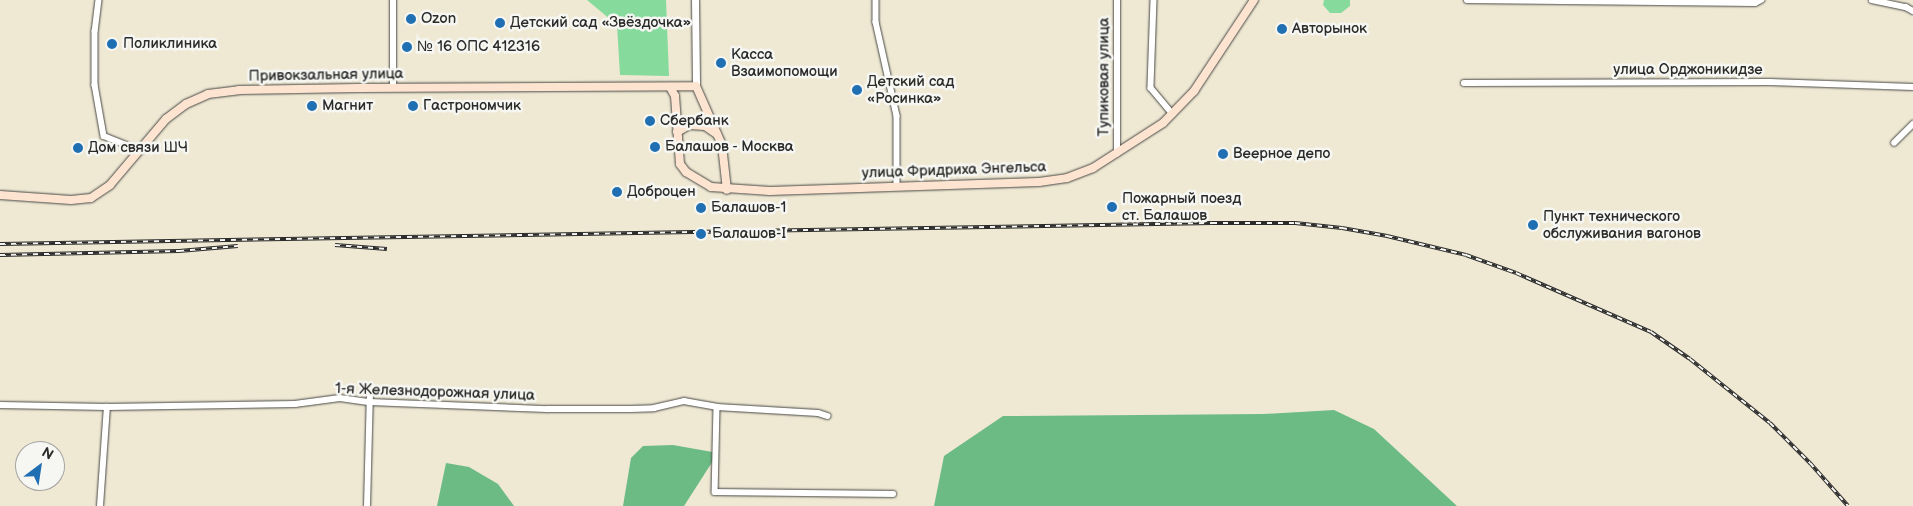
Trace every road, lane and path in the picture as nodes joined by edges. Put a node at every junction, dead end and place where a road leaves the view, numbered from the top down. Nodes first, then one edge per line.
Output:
1 (99, 0) edge
2 (393, 0) edge
3 (695, 0) edge
4 (876, 0) edge
5 (1117, 0) edge
6 (1154, 0) edge
7 (1254, 0) edge
8 (1467, 0) edge
9 (1761, 0) edge
10 (1872, 0) edge
11 (1913, 11) edge
12 (1464, 83) dead end
13 (696, 86) junction
14 (670, 87) junction
15 (1913, 87) edge
16 (393, 88) junction
17 (1173, 114) junction
18 (1913, 124) edge
19 (678, 132) junction
20 (717, 134) junction
21 (1894, 143) dead end
22 (138, 150) junction
23 (1117, 154) junction
24 (897, 187) junction
25 (728, 190) junction
26 (0, 195) edge
27 (370, 398) junction
28 (0, 405) edge
29 (106, 406) junction
30 (717, 407) junction
31 (828, 416) dead end
32 (893, 494) dead end
33 (100, 506) edge
34 (367, 506) edge

1 - 22 street
2 - 16 street
3 - 13 street
4 - 24 street
5 - 23 street, Тупиковая улица
6 - 17 street
7 - 17 main road, улица Фридриха Энгельса
8 - 9 street
10 - 11 street
12 - 15 street, улица Орджоникидзе
13 - 14 main road, Привокзальная улица
13 - 20 main road
14 - 16 main road, Привокзальная улица
14 - 19 main road, улица Фридриха Энгельса
16 - 22 main road, Привокзальная улица
17 - 23 main road, улица Фридриха Энгельса
18 - 21 street
19 - 20 main road
19 - 25 main road, улица Фридриха Энгельса
20 - 25 main road
22 - 26 main road, Привокзальная улица
23 - 24 main road, улица Фридриха Энгельса
24 - 25 main road, улица Фридриха Энгельса
27 - 29 street, 1-я Железнодорожная улица
27 - 30 street, 1-я Железнодорожная улица
27 - 34 street
28 - 29 street, 1-я Железнодорожная улица
29 - 33 street
30 - 31 street, 1-я Железнодорожная улица
30 - 32 street

